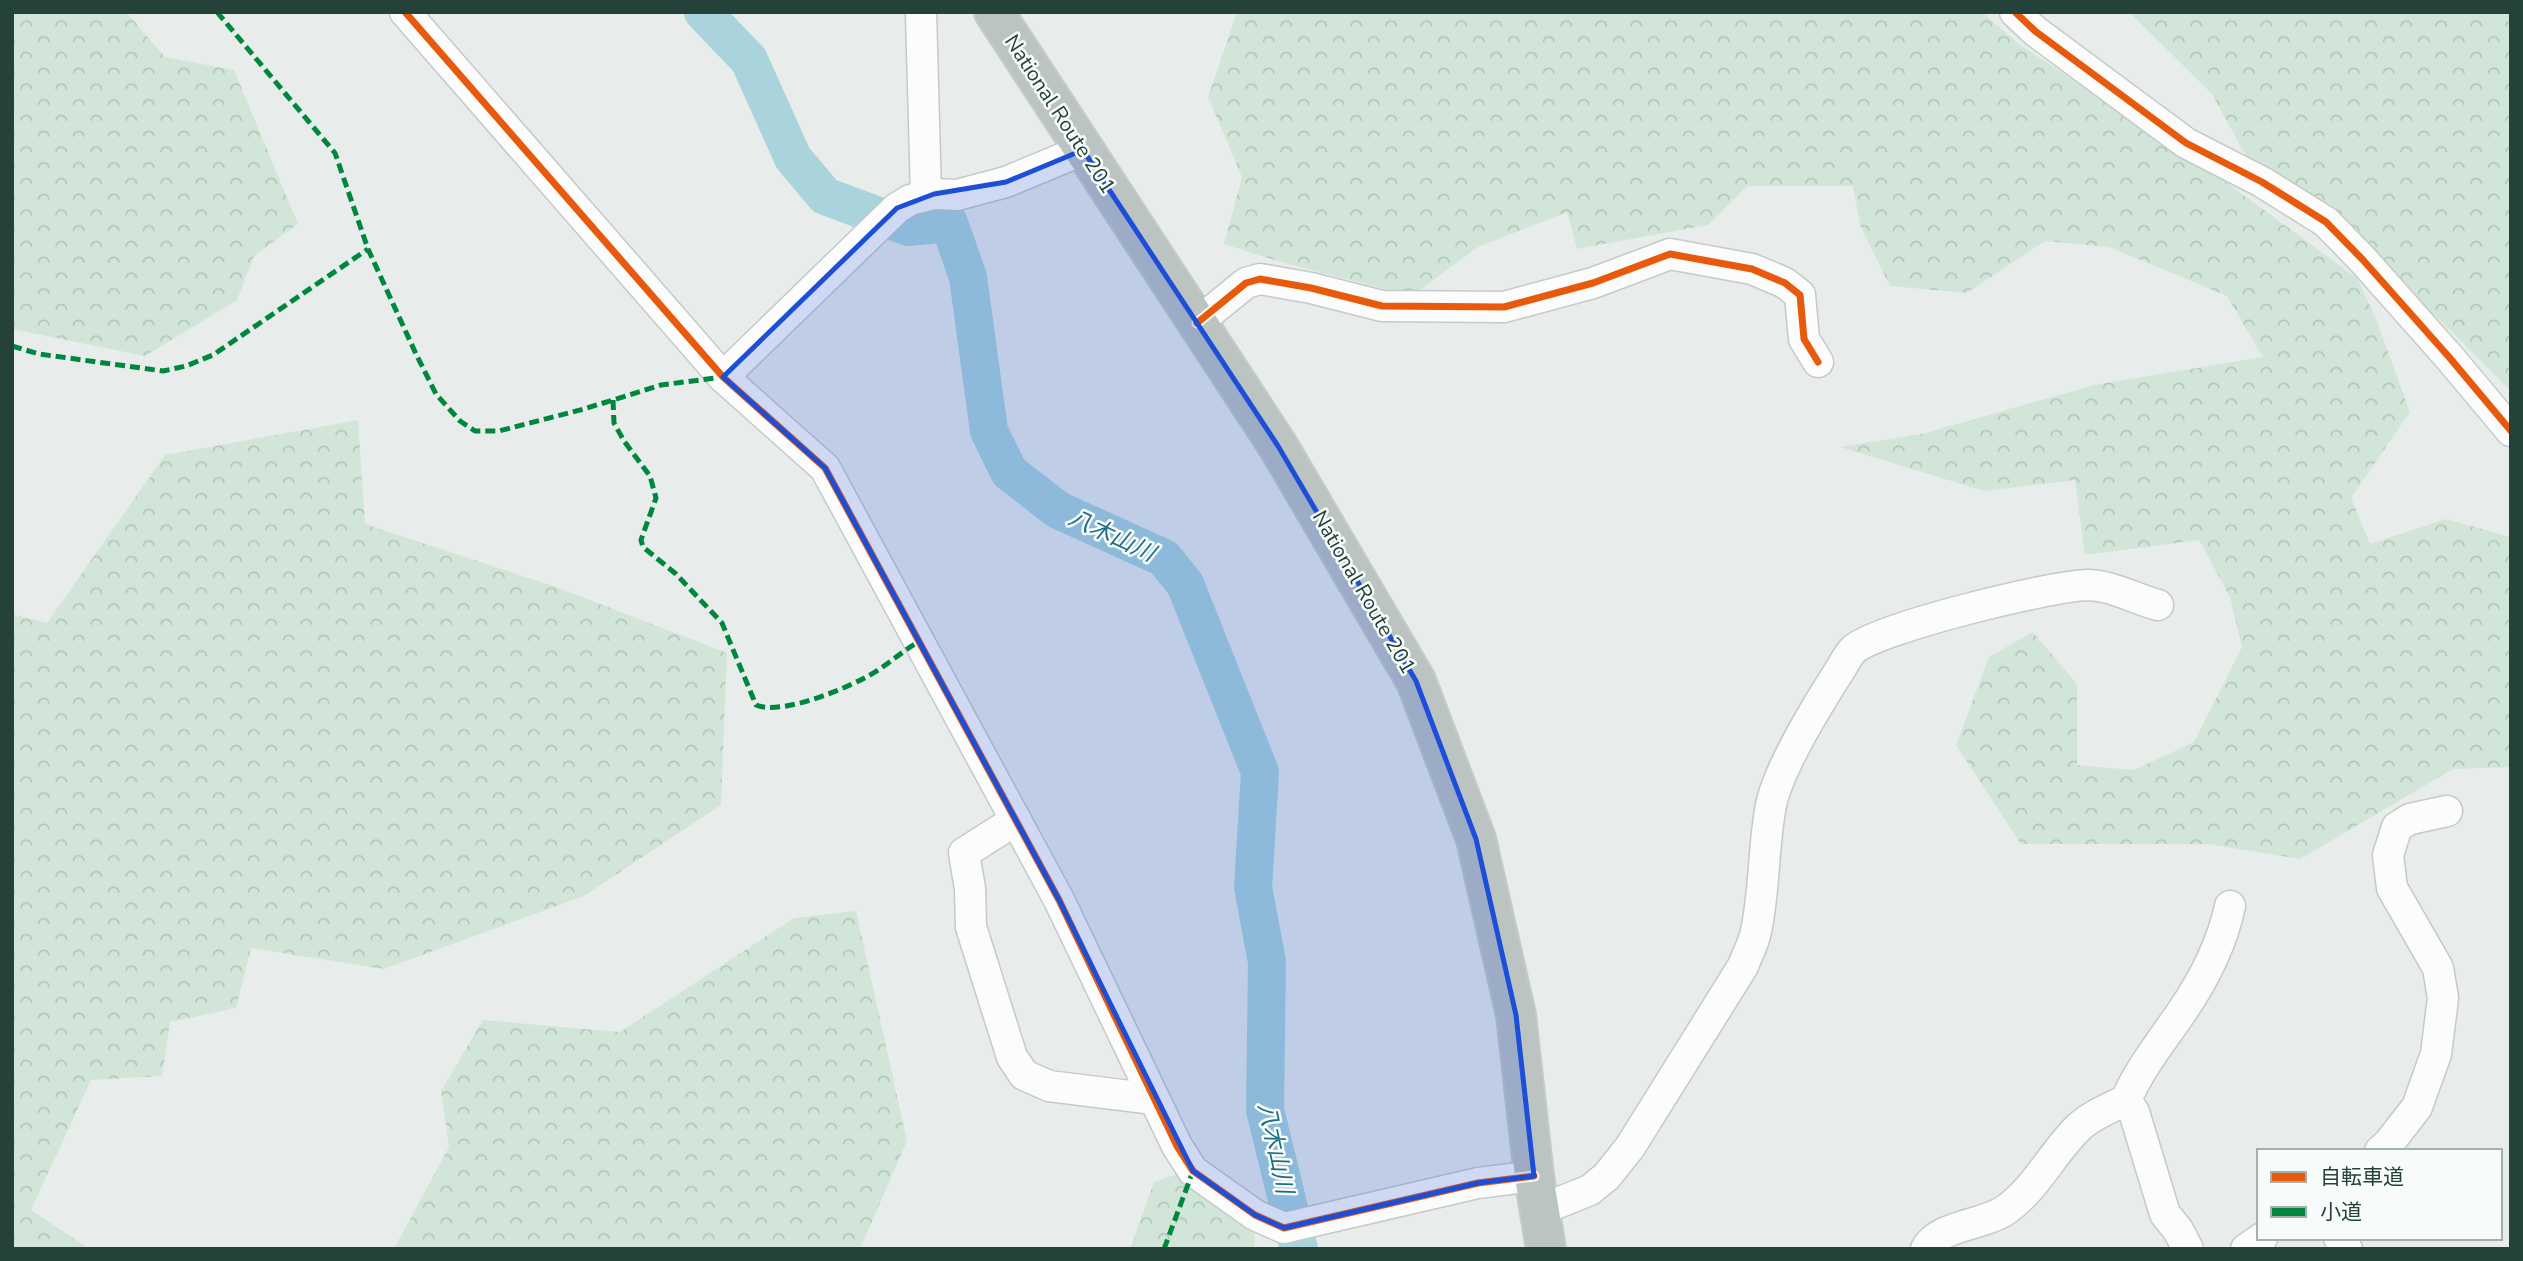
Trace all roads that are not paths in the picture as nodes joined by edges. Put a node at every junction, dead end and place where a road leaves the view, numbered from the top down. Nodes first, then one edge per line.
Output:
1 (405, 12) edge
2 (921, 12) edge
3 (994, 12) edge
4 (2014, 12) edge
5 (1083, 150) junction
6 (926, 196) junction
7 (1197, 323) junction
8 (1818, 362) dead end
9 (723, 377) junction
10 (2511, 431) edge
11 (2158, 605) dead end
12 (2447, 811) dead end
13 (1016, 820) junction
14 (2230, 906) dead end
15 (1154, 1099) junction
16 (2126, 1100) junction
17 (2382, 1149) edge
18 (1537, 1193) junction
19 (1546, 1249) edge
20 (1926, 1249) edge
21 (2188, 1249) edge

1 - 9 street
2 - 6 street
3 - 5 highway, National Route 201
4 - 10 street
5 - 6 street
5 - 7 highway, National Route 201
6 - 9 street
7 - 8 street
7 - 18 highway, National Route 201
9 - 13 street
11 - 18 street
12 - 17 street
13 - 15 street
13 - 15 street
14 - 16 street
15 - 18 street
16 - 20 street
16 - 21 street
18 - 19 highway, National Route 201

